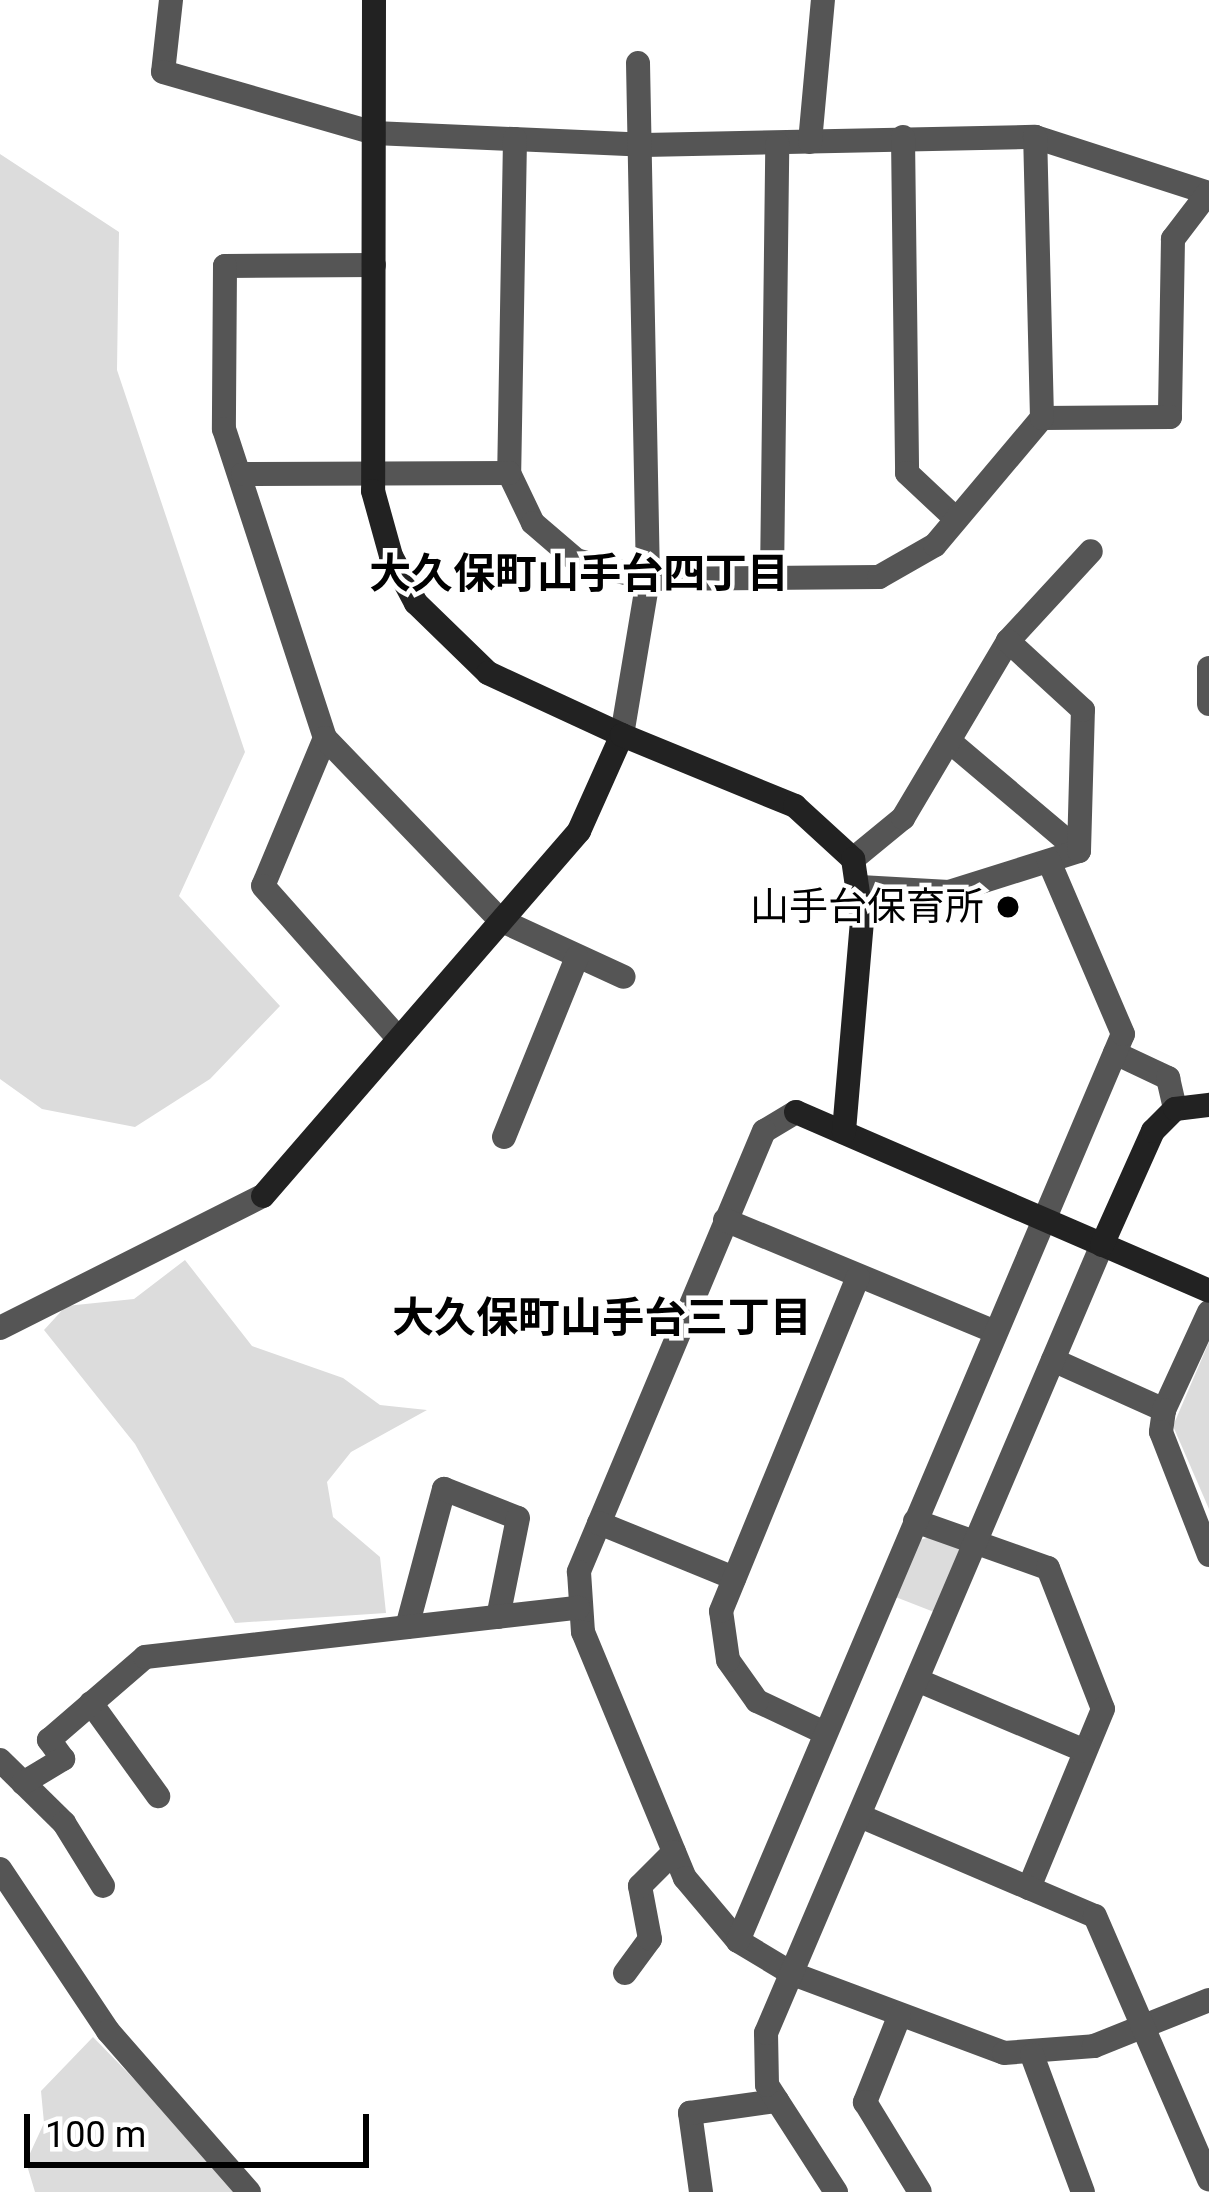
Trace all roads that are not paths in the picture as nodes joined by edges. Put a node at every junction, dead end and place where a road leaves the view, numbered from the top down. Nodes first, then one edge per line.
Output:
1 (171, 0) edge
2 (374, 0) edge
3 (823, 0) edge
4 (638, 63) dead end
5 (374, 133) junction
6 (904, 137) junction
7 (1035, 137) junction
8 (515, 139) junction
9 (810, 142) junction
10 (777, 144) junction
11 (644, 145) junction
12 (1209, 193) edge
13 (374, 265) junction
14 (1042, 418) junction
15 (374, 472) junction
16 (508, 472) junction
17 (243, 474) junction
18 (956, 519) junction
19 (1091, 551) dead end
20 (772, 578) junction
21 (648, 580) junction
22 (1008, 640) junction
23 (1209, 668) edge
24 (1209, 704) edge
25 (622, 735) junction
26 (325, 738) junction
27 (949, 741) junction
28 (1079, 851) junction
29 (853, 859) junction
30 (1049, 861) junction
31 (860, 887) junction
32 (500, 920) junction
33 (577, 957) junction
34 (624, 977) dead end
35 (398, 1038) junction
36 (1115, 1053) junction
37 (1209, 1105) edge
38 (1175, 1109) junction
39 (844, 1132) junction
40 (504, 1137) dead end
41 (1042, 1219) junction
42 (725, 1220) junction
43 (1102, 1245) junction
44 (858, 1277) junction
45 (1209, 1291) edge
46 (1209, 1312) edge
47 (0, 1328) edge
48 (994, 1332) junction
49 (1053, 1360) junction
50 (1164, 1410) junction
51 (915, 1521) junction
52 (599, 1522) junction
53 (974, 1542) junction
54 (1209, 1555) edge
55 (734, 1578) junction
56 (578, 1607) junction
57 (498, 1617) junction
58 (407, 1627) junction
59 (916, 1680) junction
60 (92, 1703) junction
61 (825, 1733) junction
62 (1085, 1751) junction
63 (0, 1760) edge
64 (23, 1783) junction
65 (158, 1796) dead end
66 (860, 1816) junction
67 (674, 1852) junction
68 (0, 1869) edge
69 (104, 1886) dead end
70 (1029, 1888) junction
71 (738, 1941) junction
72 (625, 1973) dead end
73 (793, 1974) junction
74 (1209, 2000) edge
75 (899, 2017) junction
76 (1142, 2027) junction
77 (1032, 2055) junction
78 (777, 2101) junction
79 (1209, 2179) edge
80 (249, 2192) edge
81 (701, 2192) edge
82 (836, 2192) edge
83 (920, 2192) edge
84 (1083, 2192) edge

1 - 5 street
2 - 5 street
3 - 9 street
4 - 11 street
5 - 8 street
5 - 13 street
6 - 7 street
6 - 9 street
6 - 18 street
7 - 12 street
7 - 14 street
8 - 11 street
8 - 16 street
9 - 10 street
10 - 11 street
10 - 20 street
11 - 21 street
12 - 14 street
13 - 15 street
13 - 17 street
14 - 18 street
15 - 16 street
15 - 17 street
15 - 25 street
16 - 21 street
17 - 26 street
18 - 20 street
19 - 22 street
20 - 21 street
21 - 25 street
22 - 27 street
22 - 28 street
23 - 24 street
25 - 29 street
25 - 32 street
26 - 32 street
26 - 35 street
27 - 28 street
27 - 29 street
28 - 30 street
29 - 31 street
30 - 31 street
30 - 36 street
31 - 39 street
32 - 33 street
32 - 35 street
33 - 34 street
33 - 40 street
35 - 47 street
36 - 38 street
36 - 41 street
37 - 38 street
38 - 43 street
39 - 41 street
39 - 42 street
41 - 43 street
41 - 48 street
42 - 44 street
42 - 52 street
43 - 45 street
43 - 49 street
44 - 48 street
44 - 55 street
46 - 50 street
48 - 51 street
49 - 50 street
49 - 53 street
50 - 54 street
51 - 53 street
51 - 61 street
52 - 55 street
52 - 56 street
53 - 59 street
53 - 62 street
55 - 61 street
56 - 57 street
56 - 67 street
57 - 58 street
57 - 58 street
58 - 60 street
59 - 62 street
59 - 66 street
60 - 64 street
60 - 65 street
61 - 71 street
62 - 70 street
63 - 64 street
64 - 69 street
66 - 70 street
66 - 73 street
67 - 71 street
67 - 72 street
68 - 80 street
70 - 76 street
71 - 73 street
73 - 75 street
73 - 78 street
74 - 76 street
75 - 77 street
75 - 83 street
76 - 77 street
76 - 79 street
77 - 84 street
78 - 81 street
78 - 82 street

